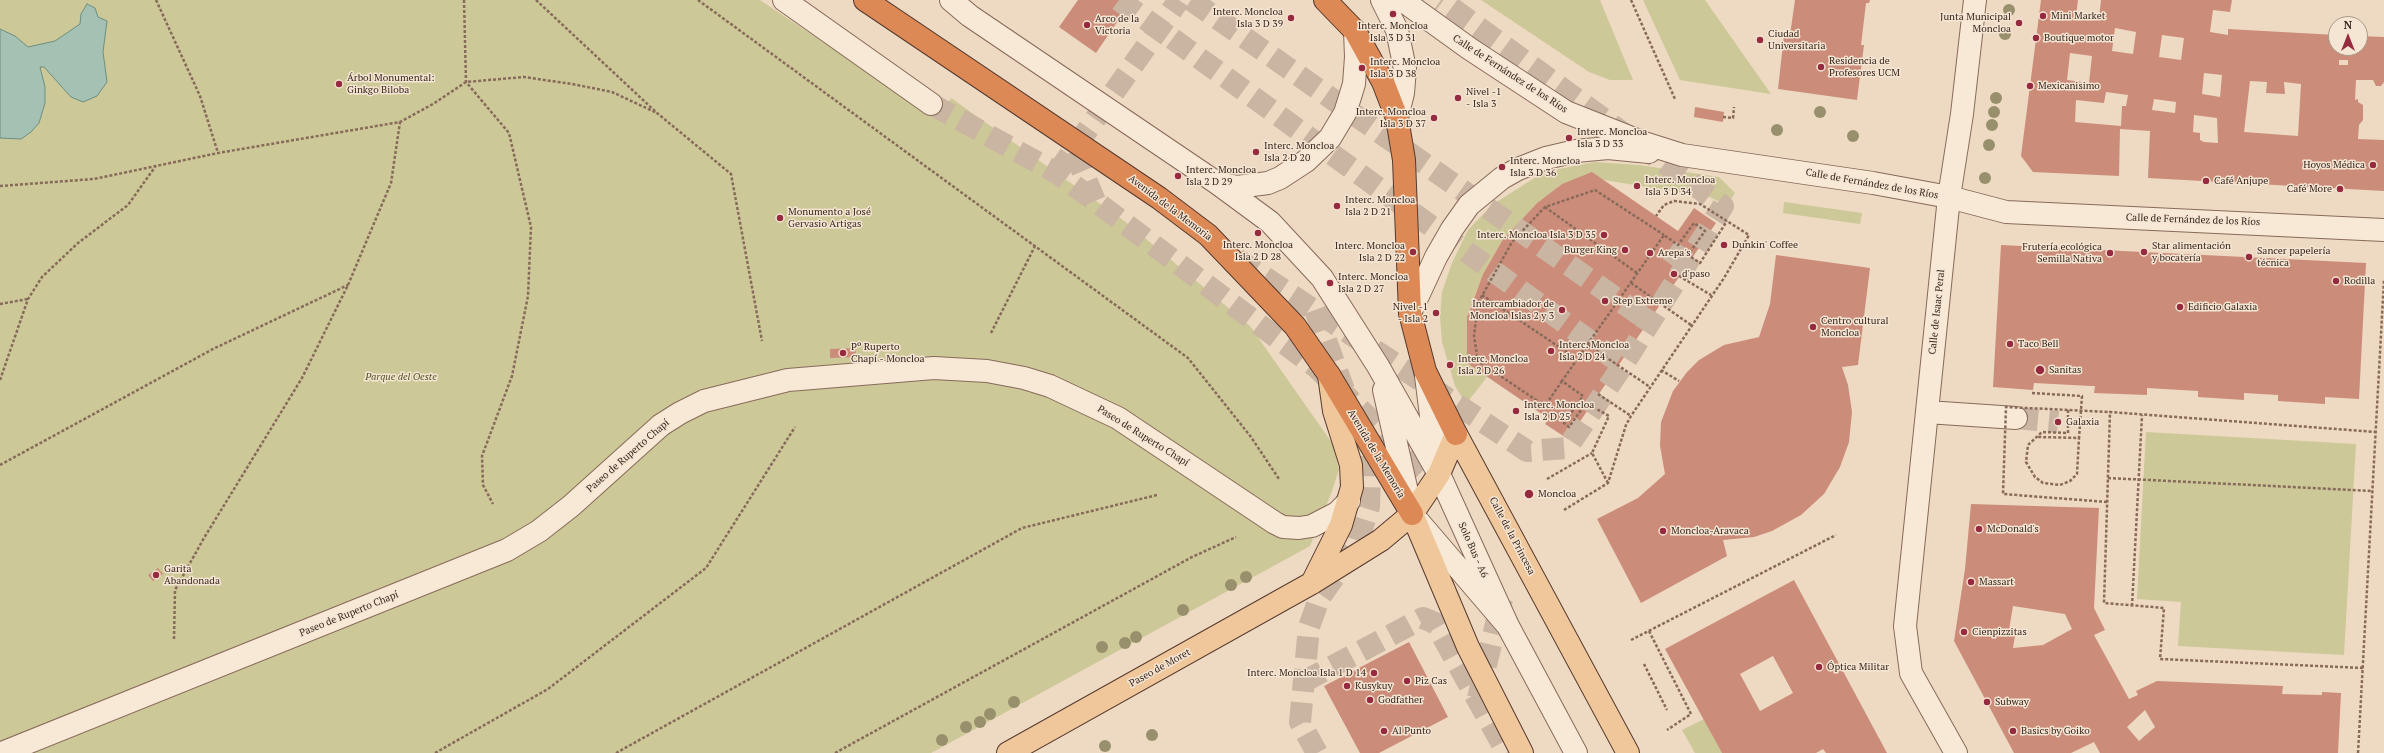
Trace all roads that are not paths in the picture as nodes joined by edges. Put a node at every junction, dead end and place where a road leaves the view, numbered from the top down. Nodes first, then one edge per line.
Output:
1 (784, 0) edge
2 (865, 0) edge
3 (951, 0) edge
4 (1325, 0) edge
5 (1382, 0) edge
6 (1402, 0) edge
7 (1975, 0) edge
8 (1355, 31) junction
9 (931, 104) tunnel mouth
10 (1397, 118) junction
11 (1682, 155) junction
12 (1217, 182) junction
13 (1949, 197) junction
14 (2384, 230) edge
15 (1410, 313) junction
16 (1378, 366) junction
17 (1425, 371) junction
18 (1329, 375) junction
19 (1927, 412) junction
20 (2016, 418) tunnel mouth
21 (1456, 434) junction
22 (1439, 474) junction
23 (1349, 501) junction
24 (1412, 514) junction
25 (1312, 583) junction
26 (1508, 626) junction
27 (2, 753) edge
28 (1008, 753) edge
29 (1522, 753) edge
30 (1576, 753) edge
31 (1628, 753) edge
32 (1956, 753) edge

1 - 9 street
2 - 18 highway, Avenida de la Memoria
3 - 12 street
4 - 8 highway
5 - 10 street
6 - 11 street, Calle de Fernández de los Ríos
7 - 13 street, Calle de Isaac Peral
8 - 10 highway
8 - 12 street
10 - 15 highway
11 - 13 street, Calle de Fernández de los Ríos
11 - 15 street
12 - 16 street
13 - 14 street, Calle de Fernández de los Ríos
13 - 19 street, Calle de Isaac Peral
15 - 17 highway, Calle de la Princesa
16 - 22 street
16 - 24 street
17 - 21 highway, Calle de la Princesa
17 - 22 street
18 - 23 main road
18 - 24 highway, Avenida de la Memoria
19 - 20 street
19 - 32 street, Calle de Isaac Peral
21 - 22 main road, Paseo de Moret
21 - 31 main road, Calle de la Princesa
22 - 24 main road, Paseo de Moret
22 - 26 street, Solo Bus - A6
23 - 25 main road
23 - 27 street, Paseo de Ruperto Chapí
24 - 25 main road, Paseo de Moret
24 - 26 street
24 - 29 main road
25 - 28 main road, Paseo de Moret
26 - 30 street

